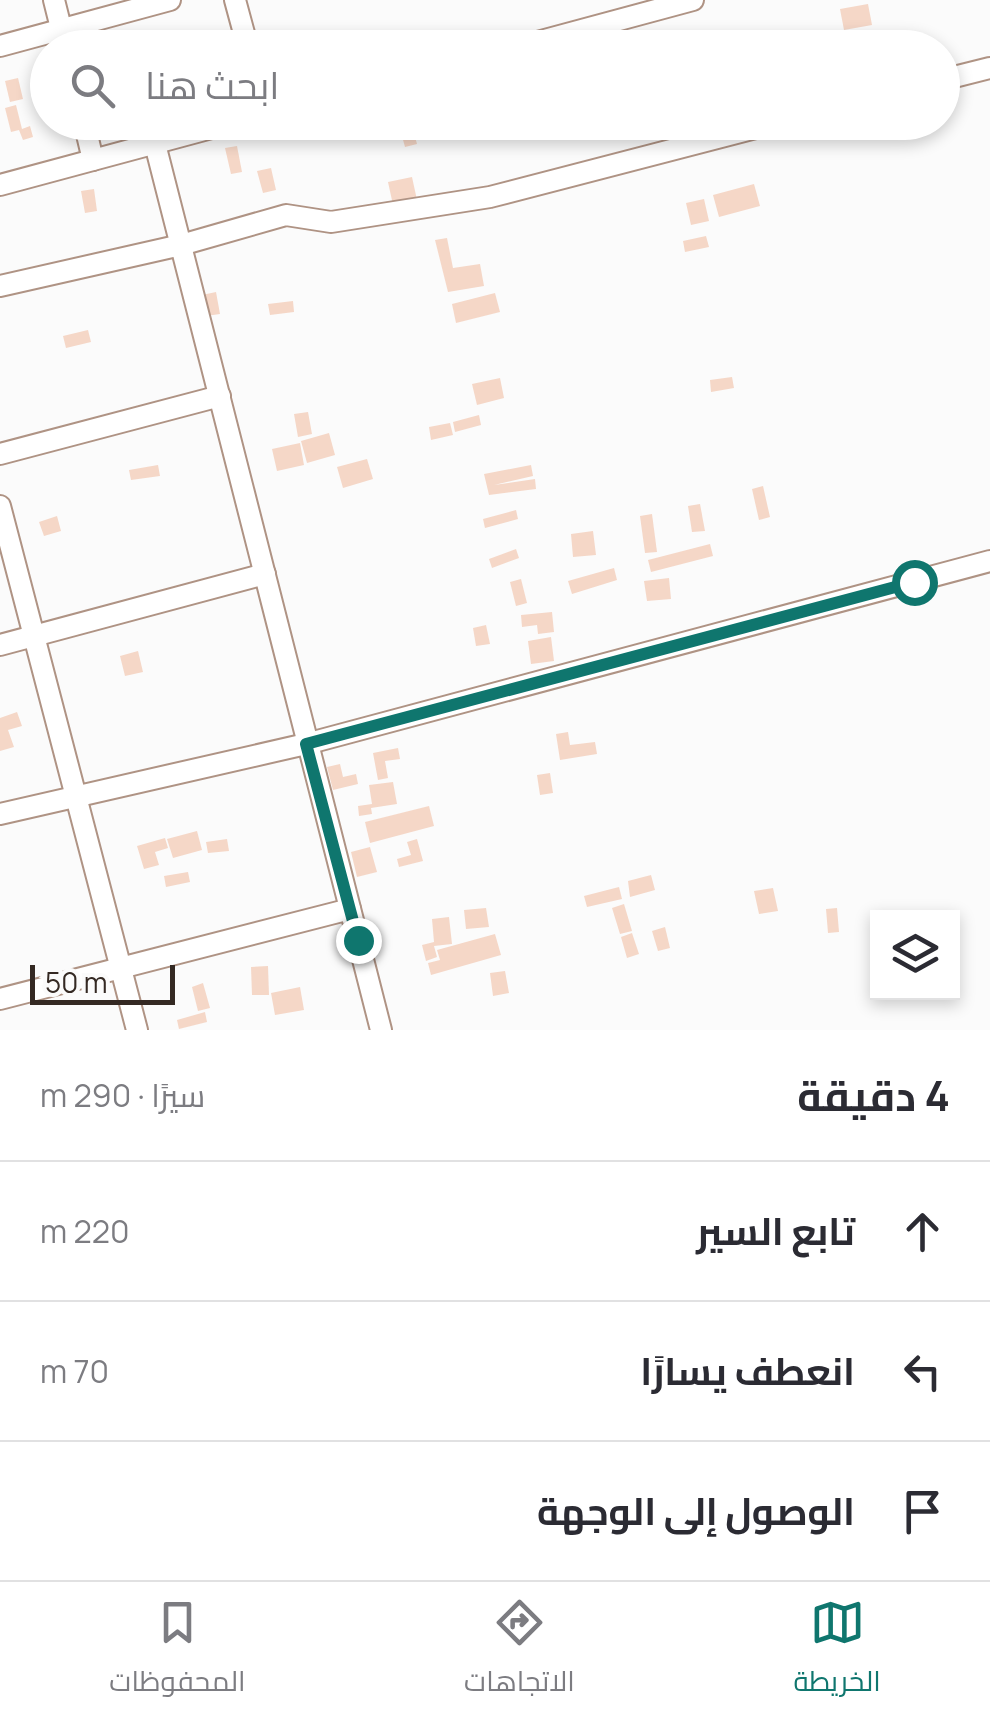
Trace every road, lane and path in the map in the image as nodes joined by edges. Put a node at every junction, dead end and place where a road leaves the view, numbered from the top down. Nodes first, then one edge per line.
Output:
1 (54, 0) edge
2 (170, 0) edge
3 (235, 0) edge
4 (694, 0) edge
5 (61, 30) edge
6 (88, 30) edge
7 (243, 30) edge
8 (582, 30) edge
9 (30, 43) edge
10 (0, 46) edge
11 (990, 68) edge
12 (960, 76) edge
13 (89, 140) edge
14 (170, 140) edge
15 (709, 140) edge
16 (156, 144) junction
17 (94, 160) junction
18 (0, 185) edge
19 (182, 245) junction
20 (0, 286) edge
21 (220, 396) junction
22 (0, 454) edge
23 (0, 506) edge
24 (990, 561) edge
25 (265, 574) junction
26 (34, 637) junction
27 (0, 646) edge
28 (306, 744) junction
29 (76, 794) junction
30 (0, 814) edge
31 (350, 909) junction
32 (121, 967) junction
33 (0, 998) edge
34 (138, 1030) edge
35 (381, 1030) edge

1 - 5 street
2 - 6 street
3 - 7 street
4 - 8 street
9 - 10 street
11 - 12 street
13 - 17 street
14 - 16 street
15 - 19 street
16 - 17 street
16 - 19 street
17 - 18 street
19 - 20 street
19 - 21 street
21 - 22 street
21 - 25 street
23 - 26 street
24 - 28 street
25 - 26 street
25 - 28 street
26 - 27 street
26 - 29 street
28 - 29 street
28 - 31 street
29 - 30 street
29 - 32 street
31 - 32 street
31 - 35 street
32 - 33 street
32 - 34 street

